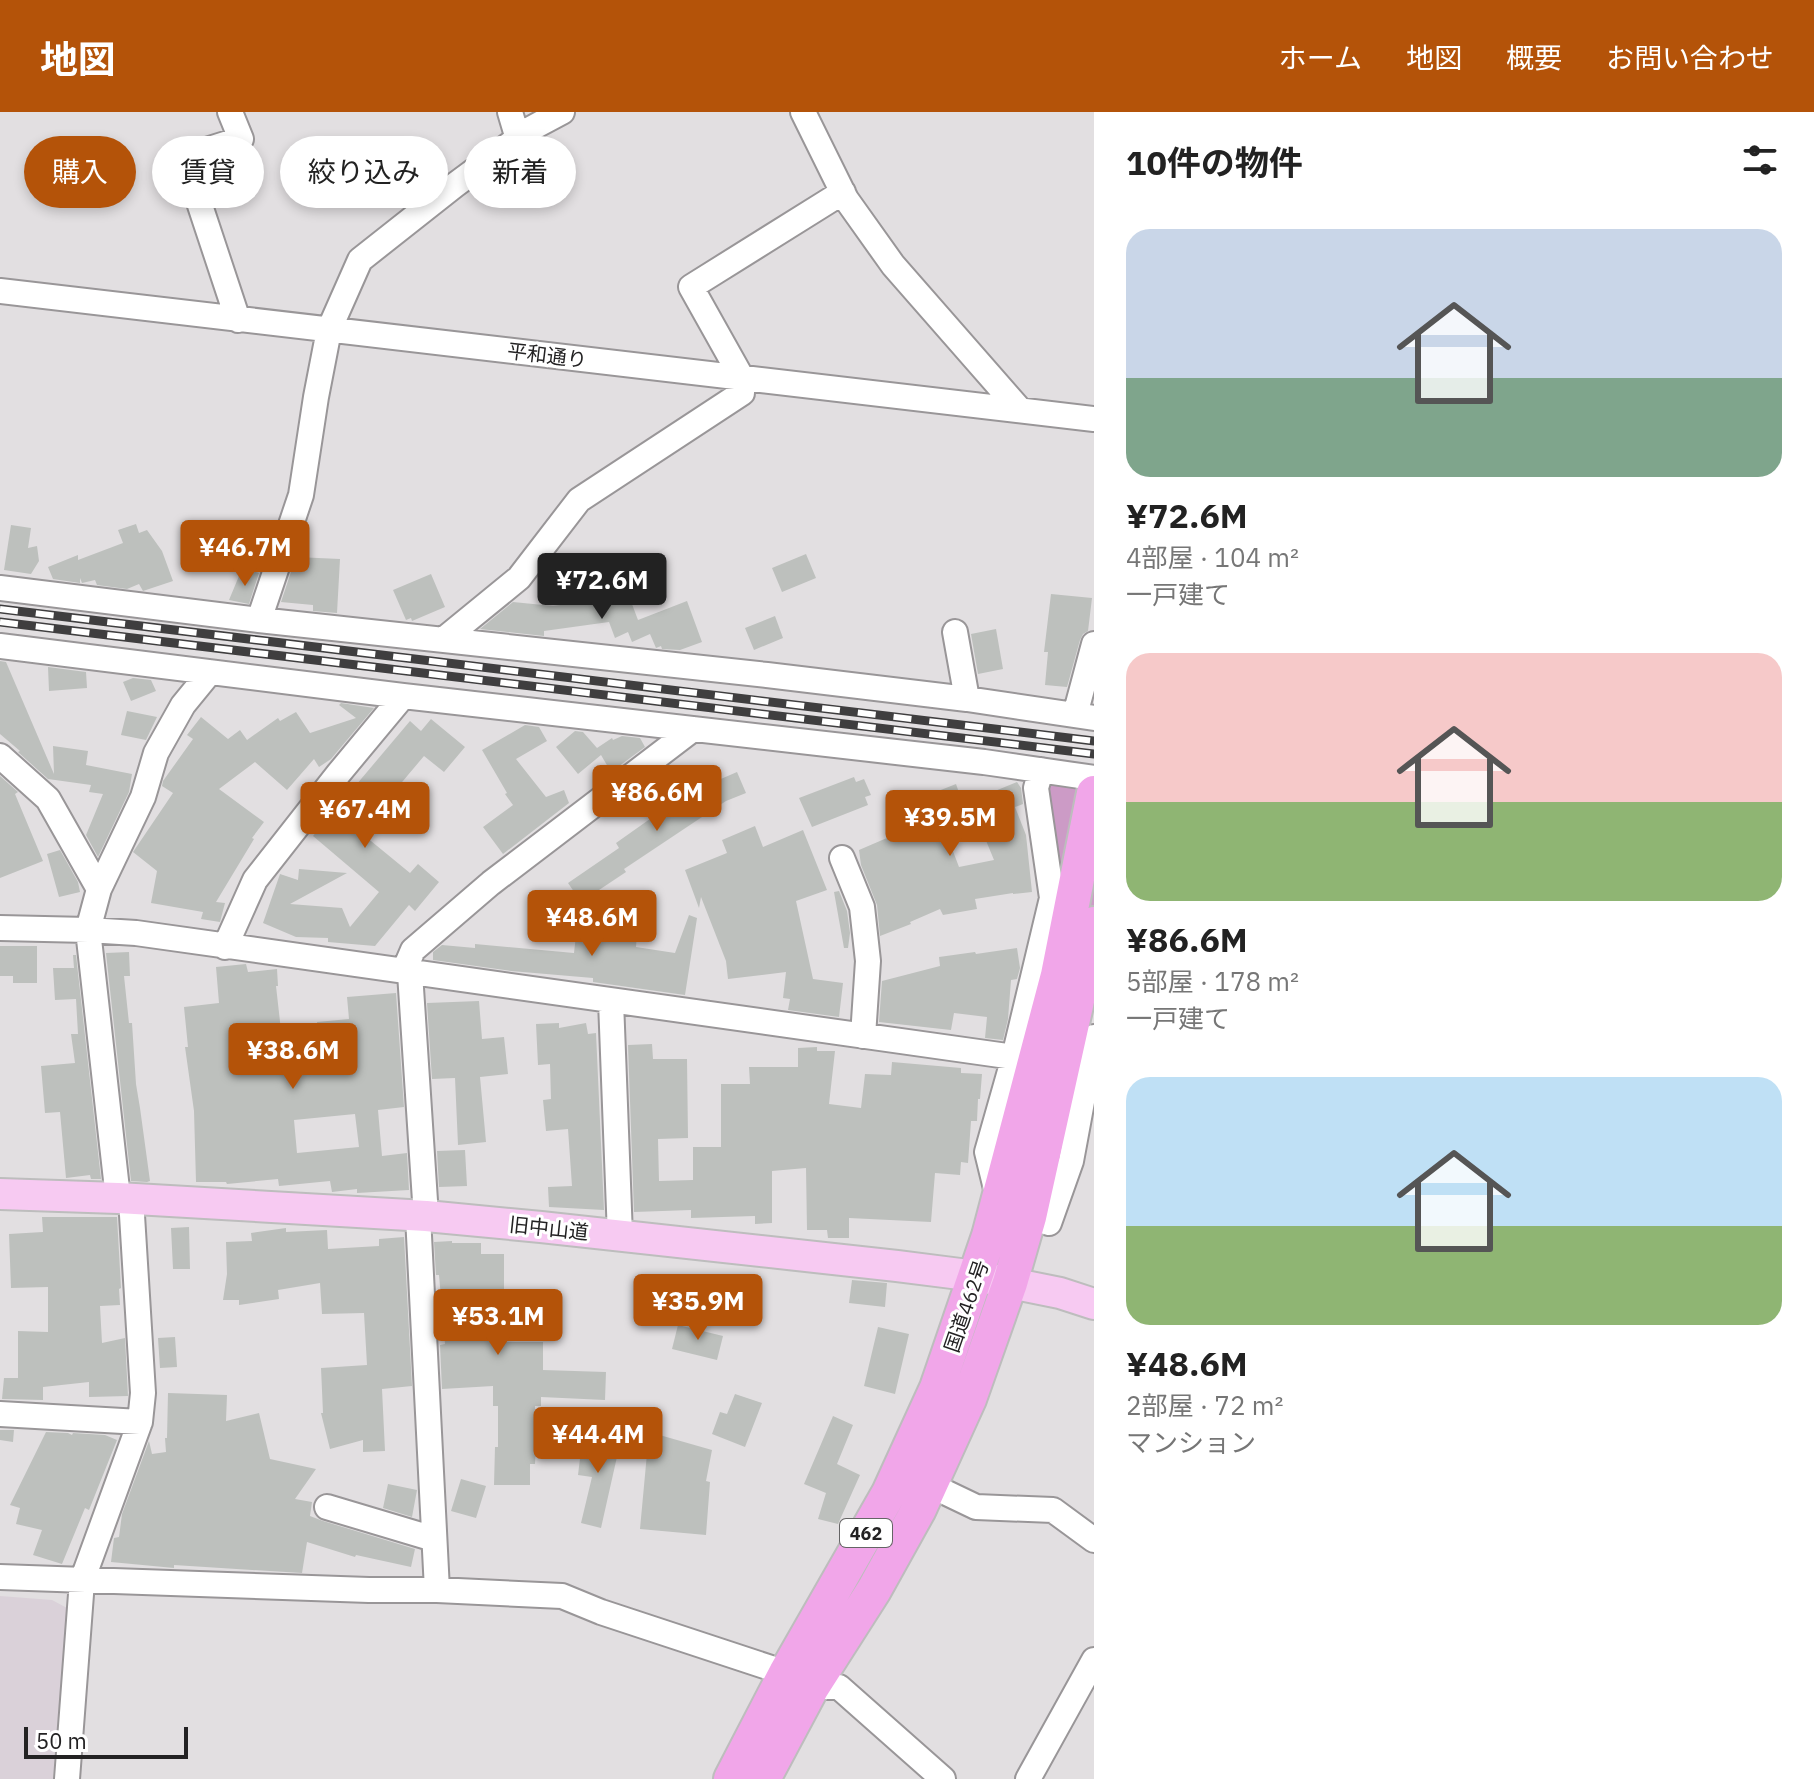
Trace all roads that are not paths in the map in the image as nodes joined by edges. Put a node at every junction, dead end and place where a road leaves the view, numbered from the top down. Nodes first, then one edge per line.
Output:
1 (230, 112) edge
2 (510, 112) edge
3 (562, 112) edge
4 (803, 112) edge
5 (517, 136) edge
6 (522, 136) edge
7 (464, 180) edge
8 (843, 192) junction
9 (0, 291) edge
10 (238, 320) junction
11 (329, 330) junction
12 (742, 378) junction
13 (1020, 410) junction
14 (1094, 419) edge
15 (0, 588) edge
16 (259, 620) junction
17 (955, 632) dead end
18 (443, 640) junction
19 (1094, 644) edge
20 (0, 646) edge
21 (210, 672) junction
22 (403, 696) junction
23 (967, 699) junction
24 (1085, 717) edge
25 (693, 729) junction
26 (0, 756) edge
27 (1041, 770) junction
28 (1094, 778) edge
29 (1094, 793) edge
30 (842, 858) dead end
31 (99, 889) junction
32 (1094, 924) edge
33 (0, 928) edge
34 (88, 930) junction
35 (225, 947) junction
36 (407, 972) junction
37 (1070, 976) junction
38 (611, 1001) junction
39 (863, 1036) junction
40 (1094, 1037) edge
41 (1014, 1057) junction
42 (0, 1194) edge
43 (124, 1199) junction
44 (999, 1199) junction
45 (422, 1216) junction
46 (1029, 1217) junction
47 (620, 1236) junction
48 (976, 1276) junction
49 (1010, 1283) junction
50 (1094, 1304) edge
51 (0, 1414) edge
52 (140, 1422) junction
53 (930, 1485) junction
54 (327, 1507) dead end
55 (434, 1539) junction
56 (1094, 1540) edge
57 (0, 1577) edge
58 (82, 1581) junction
59 (437, 1590) junction
60 (1094, 1660) edge
61 (799, 1680) junction
62 (67, 1779) edge
63 (731, 1779) edge
64 (763, 1779) edge
65 (943, 1779) edge
66 (1028, 1779) edge

1 - 10 street
2 - 5 street
3 - 6 street
4 - 8 street
7 - 11 street
8 - 12 street
8 - 13 street
9 - 10 street, 平和通り
10 - 11 street, 平和通り
11 - 12 street, 平和通り
11 - 16 street
12 - 13 street, 平和通り
12 - 18 street
13 - 14 street, 平和通り
15 - 16 street
16 - 18 street
17 - 23 street
18 - 23 street
19 - 24 street
20 - 21 street
21 - 22 street
21 - 31 street
22 - 25 street
22 - 35 street
23 - 24 street
25 - 27 street
25 - 36 street
26 - 31 street
27 - 28 street
27 - 41 street
29 - 37 highway, 国道462号 / 462
30 - 39 street
31 - 34 street
32 - 37 highway, 国道462号 / 462
33 - 34 street
34 - 35 street
34 - 43 street
35 - 36 street
36 - 38 street
36 - 45 street
37 - 44 highway, 国道462号 / 462
37 - 46 highway, 国道462号 / 462
38 - 39 street
38 - 47 street
39 - 41 street
40 - 46 street
41 - 44 street
42 - 43 main road, 旧中山道
43 - 45 main road, 旧中山道
43 - 52 street
44 - 48 highway, 国道462号 / 462
45 - 47 main road, 旧中山道
45 - 55 street
46 - 49 highway, 国道462号 / 462
47 - 48 main road, 旧中山道
48 - 49 main road, 旧中山道
48 - 61 highway, 国道462号 / 462
49 - 50 main road, 旧中山道
49 - 53 highway, 国道462号 / 462
51 - 52 street
52 - 58 street
53 - 56 street
53 - 61 highway, 国道462号 / 462
54 - 55 street
55 - 59 street
57 - 58 street
58 - 59 street
58 - 62 street
59 - 61 street
60 - 66 street
61 - 63 highway, 国道462号 / 462
61 - 64 highway, 国道462号 / 462
61 - 65 street

